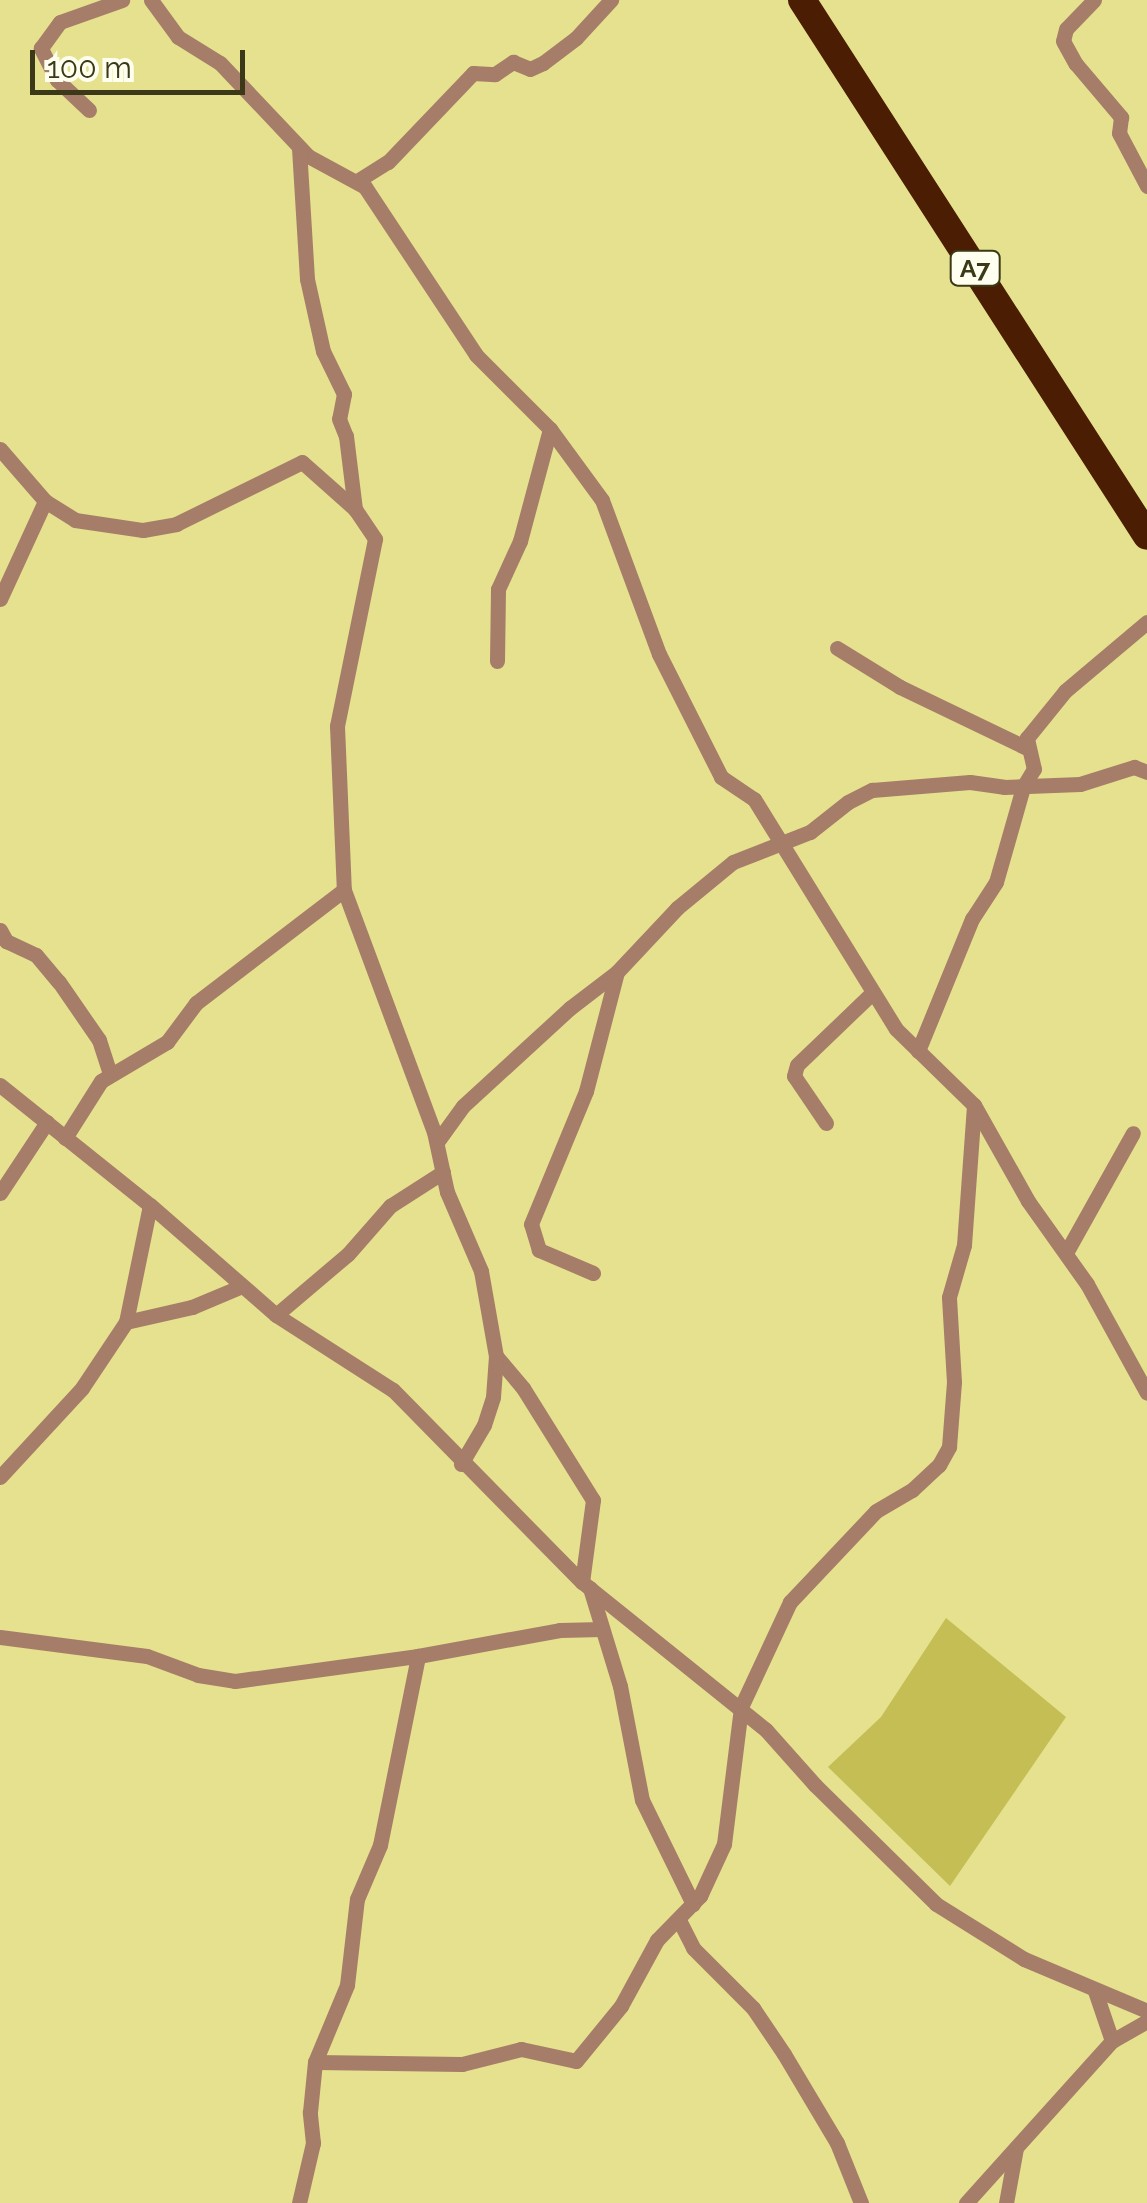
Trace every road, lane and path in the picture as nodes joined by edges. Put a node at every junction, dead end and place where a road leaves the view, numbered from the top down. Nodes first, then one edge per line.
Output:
1 (122, 0) edge
2 (151, 0) edge
3 (611, 0) edge
4 (802, 0) edge
5 (1094, 0) edge
6 (90, 110) dead end
7 (299, 148) junction
8 (357, 181) junction
9 (1147, 186) edge
10 (550, 429) junction
11 (0, 449) edge
12 (45, 501) junction
13 (355, 509) junction
14 (1147, 536) edge
15 (0, 599) edge
16 (1147, 622) edge
17 (837, 648) dead end
18 (497, 662) dead end
19 (1029, 748) junction
20 (1147, 772) edge
21 (1024, 787) junction
22 (782, 845) junction
23 (344, 890) junction
24 (0, 930) edge
25 (617, 972) junction
26 (872, 993) junction
27 (918, 1051) junction
28 (110, 1074) junction
29 (0, 1085) edge
30 (974, 1105) junction
31 (47, 1122) junction
32 (826, 1123) dead end
33 (1133, 1133) dead end
34 (65, 1138) junction
35 (437, 1142) junction
36 (443, 1172) junction
37 (0, 1193) edge
38 (150, 1206) junction
39 (1066, 1250) junction
40 (592, 1274) dead end
41 (242, 1286) junction
42 (276, 1315) junction
43 (126, 1322) junction
44 (496, 1356) junction
45 (1147, 1393) edge
46 (461, 1464) junction
47 (0, 1477) edge
48 (586, 1585) junction
49 (602, 1628) junction
50 (0, 1638) edge
51 (418, 1656) junction
52 (741, 1707) junction
53 (693, 1904) junction
54 (679, 1920) junction
55 (1095, 1991) junction
56 (1147, 2010) edge
57 (1147, 2021) edge
58 (1112, 2041) junction
59 (315, 2062) junction
60 (1016, 2146) junction
61 (300, 2203) edge
62 (861, 2203) edge
63 (966, 2203) edge
64 (1006, 2203) edge

1 - 6 street
2 - 7 street
3 - 8 street
4 - 14 highway, A7
5 - 9 street
7 - 8 street
7 - 13 street
8 - 10 street
10 - 18 street
10 - 22 street
11 - 12 street
12 - 13 street
12 - 15 street
13 - 23 street
16 - 19 street
17 - 19 street
19 - 21 street
20 - 21 street
21 - 22 street
21 - 27 street
22 - 25 street
22 - 26 street
23 - 28 street
23 - 35 street
24 - 28 street
25 - 35 street
25 - 40 street
26 - 27 street
26 - 32 street
27 - 30 street
28 - 34 street
29 - 31 street
30 - 39 street
30 - 52 street
31 - 34 street
31 - 37 street
33 - 39 street
34 - 38 street
35 - 36 street
36 - 42 street
36 - 44 street
38 - 41 street
38 - 43 street
39 - 45 street
41 - 42 street
41 - 43 street
42 - 46 street
43 - 47 street
44 - 46 street
44 - 48 street
46 - 48 street
48 - 49 street
48 - 52 street
49 - 51 street
49 - 53 street
50 - 51 street
51 - 59 street
52 - 53 street
52 - 55 street
53 - 54 street
54 - 59 street
54 - 62 street
55 - 56 street
55 - 58 street
57 - 58 street
58 - 60 street
59 - 61 street
60 - 63 street
60 - 64 street

